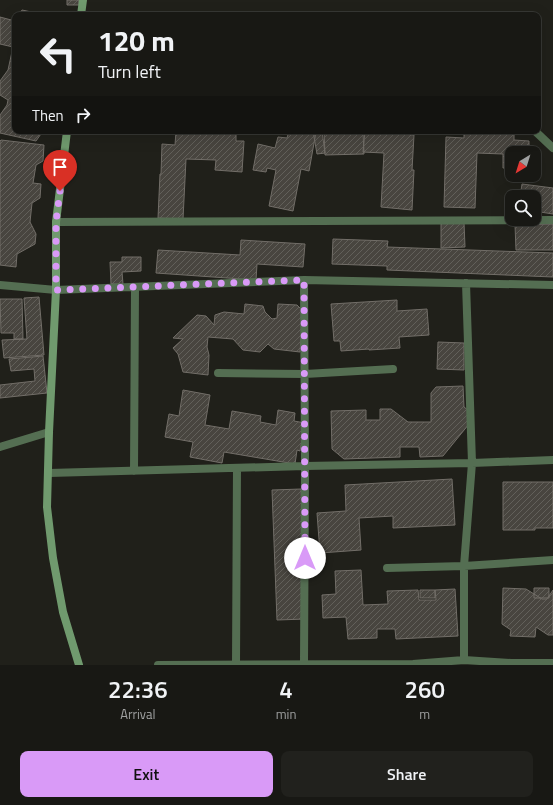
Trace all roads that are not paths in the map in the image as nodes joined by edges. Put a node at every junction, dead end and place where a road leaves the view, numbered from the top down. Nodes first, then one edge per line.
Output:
1 (83, 0) edge
2 (81, 12) edge
3 (67, 134) edge
4 (538, 134) edge
5 (553, 148) edge
6 (553, 220) edge
7 (56, 222) junction
8 (304, 280) junction
9 (466, 283) junction
10 (0, 285) edge
11 (553, 285) edge
12 (135, 287) junction
13 (56, 290) junction
14 (393, 369) dead end
15 (218, 373) dead end
16 (305, 374) junction
17 (49, 432) junction
18 (0, 447) edge
19 (553, 460) edge
20 (472, 463) junction
21 (305, 466) junction
22 (237, 468) junction
23 (134, 471) junction
24 (48, 474) junction
25 (553, 560) edge
26 (464, 566) junction
27 (387, 568) dead end
28 (464, 660) junction
29 (553, 663) edge
30 (236, 664) edge
31 (304, 664) edge
32 (79, 665) edge
33 (158, 665) edge

1 - 2 main road
3 - 7 main road
4 - 5 street
6 - 7 street
7 - 13 main road
8 - 9 street
8 - 12 street
8 - 16 street
9 - 11 street
9 - 20 street
10 - 13 street
12 - 13 street
12 - 23 street
13 - 17 main road
14 - 16 street
15 - 16 street
16 - 21 street
17 - 18 street
17 - 24 main road
19 - 20 street
20 - 21 street
20 - 26 street
21 - 22 street
21 - 31 street
22 - 23 street
22 - 30 street
23 - 24 street
24 - 32 main road
25 - 26 street
26 - 27 street
26 - 28 street
28 - 29 street
28 - 31 street
30 - 31 street
30 - 33 street

